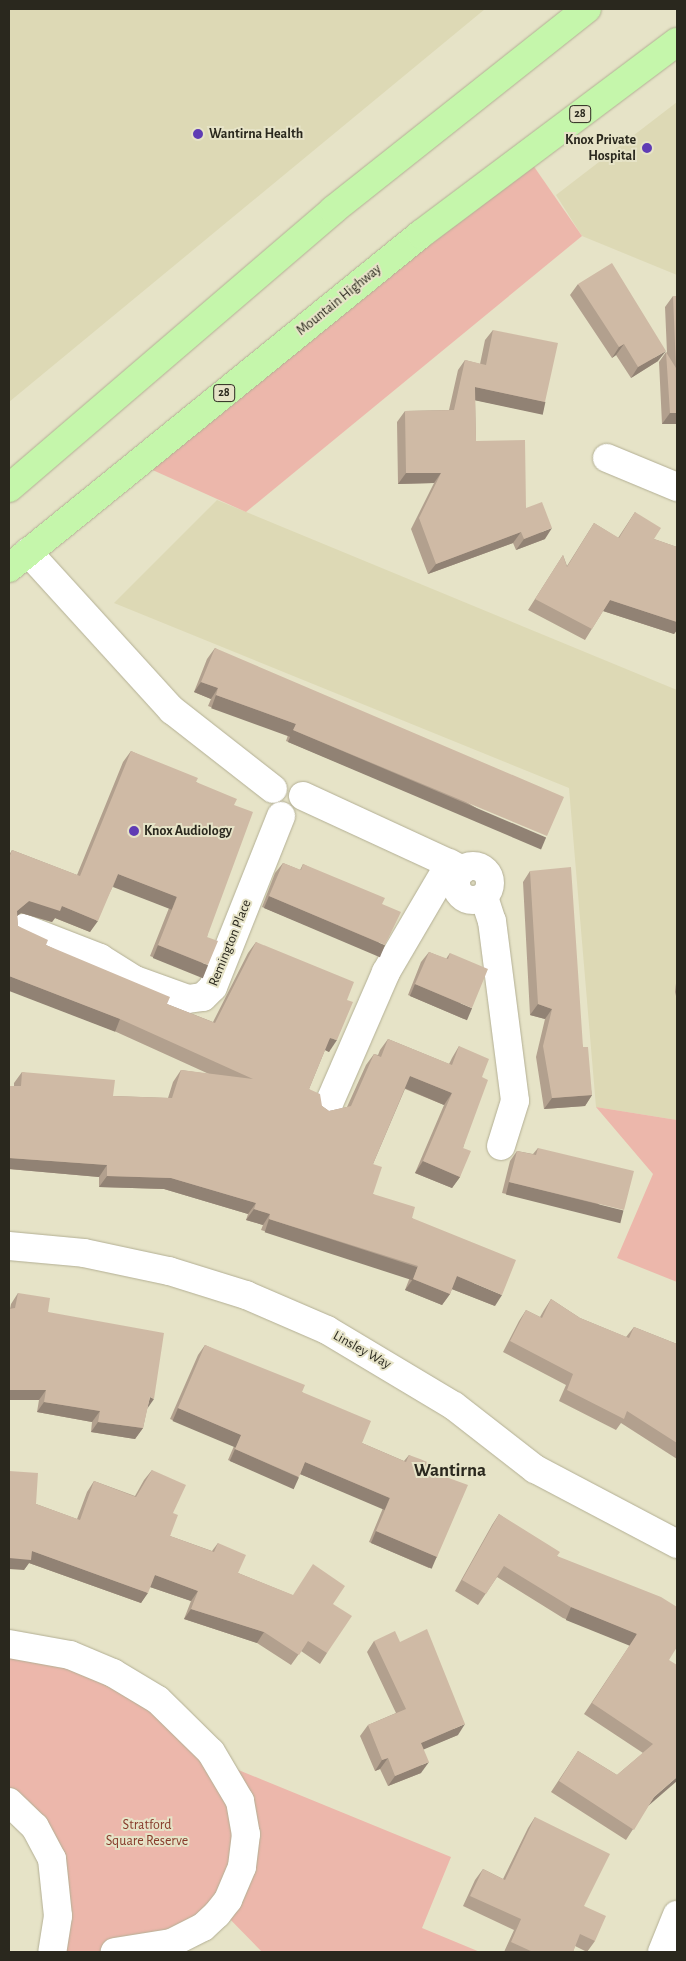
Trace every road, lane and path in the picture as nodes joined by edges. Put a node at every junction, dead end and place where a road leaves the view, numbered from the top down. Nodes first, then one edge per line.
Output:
1 (588, 9) edge
2 (677, 42) edge
3 (607, 458) dead end
4 (677, 487) edge
5 (9, 488) edge
6 (18, 560) edge
7 (273, 789) junction
8 (303, 796) junction
9 (281, 816) junction
10 (457, 866) junction
11 (23, 928) edge
12 (327, 1108) edge
13 (501, 1146) dead end
14 (9, 1246) edge
15 (677, 1544) edge
16 (9, 1644) edge
17 (9, 1802) edge
18 (677, 1915) edge
19 (52, 1952) edge
20 (115, 1952) edge
21 (662, 1952) edge

1 - 5 main road
2 - 6 main road, Mountain Highway / 28
3 - 4 street
6 - 7 street
7 - 8 street
7 - 9 street
8 - 9 street
8 - 10 street
9 - 11 street, Remington Place
10 - 12 street
10 - 13 street
14 - 15 street, Linsley Way
16 - 20 street
17 - 19 street
18 - 21 street

